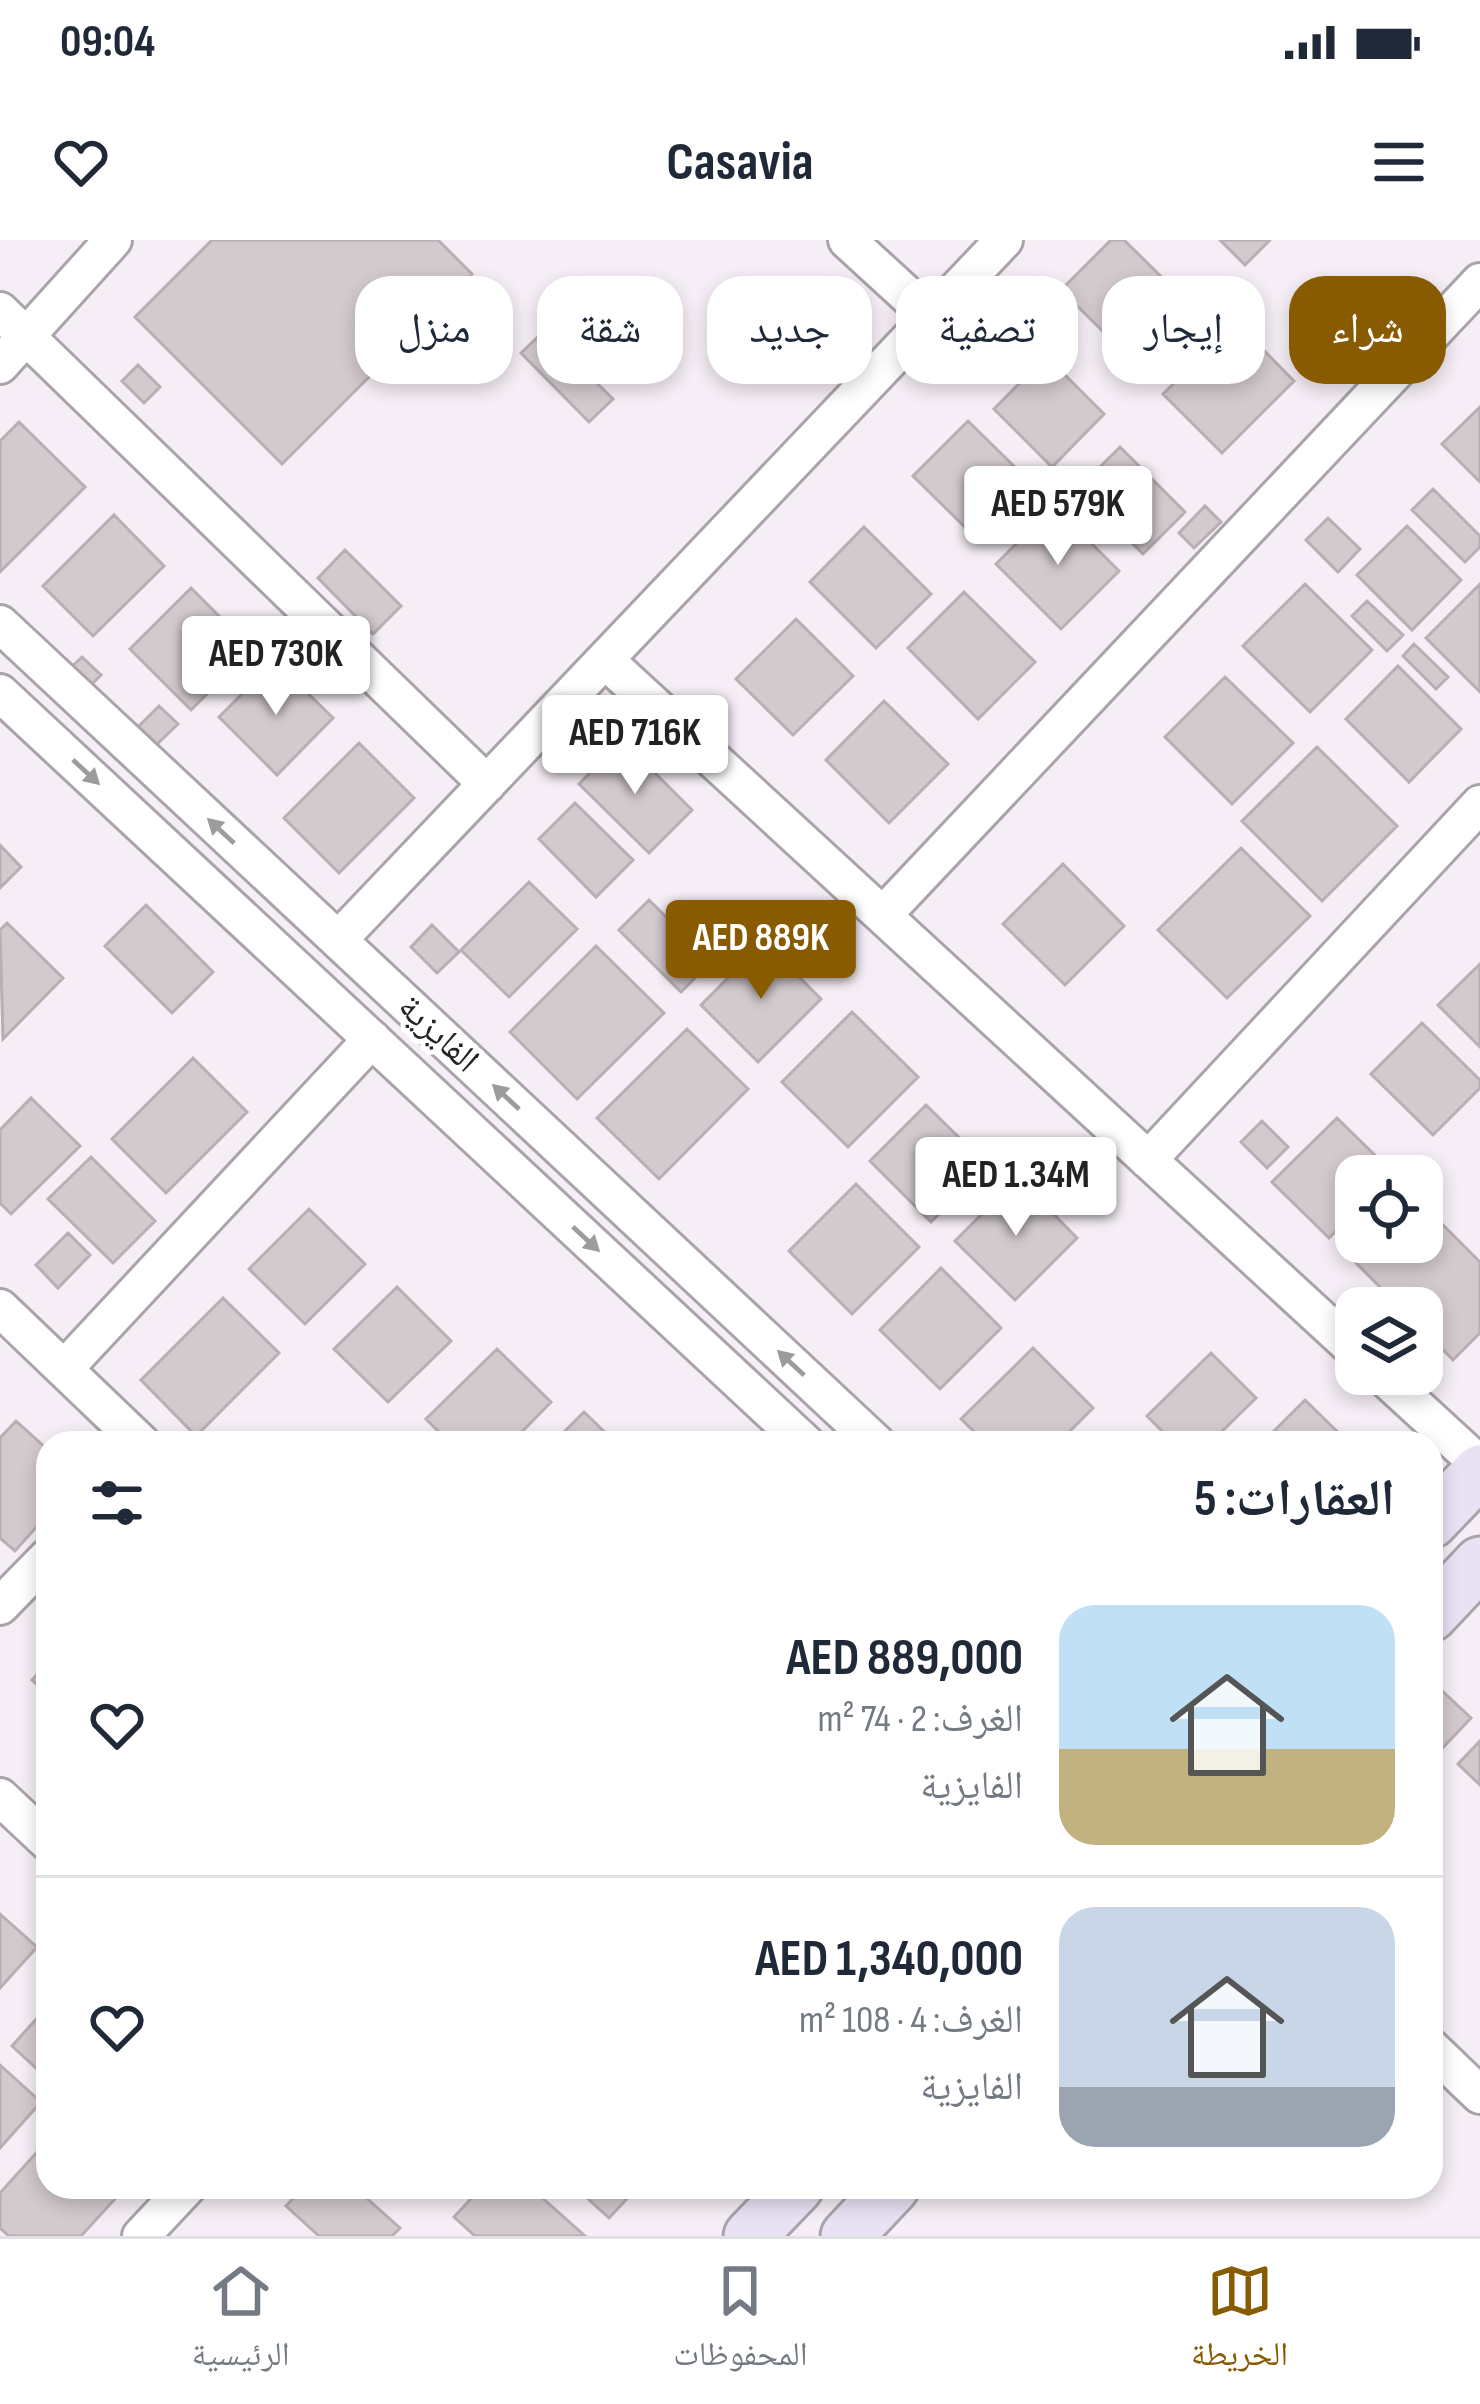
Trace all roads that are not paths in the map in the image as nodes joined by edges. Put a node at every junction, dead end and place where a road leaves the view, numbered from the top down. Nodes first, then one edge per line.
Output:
1 (113, 240) edge
2 (848, 240) edge
3 (1004, 240) edge
4 (970, 276) edge
5 (1480, 282) edge
6 (896, 285) edge
7 (12, 323) edge
8 (896, 354) edge
9 (0, 365) edge
10 (0, 624) edge
11 (605, 660) junction
12 (0, 693) edge
13 (487, 784) junction
14 (1480, 804) edge
15 (883, 916) junction
16 (338, 940) junction
17 (372, 1040) junction
18 (1148, 1160) junction
19 (0, 1308) edge
20 (1335, 1332) edge
21 (64, 1370) junction
22 (1403, 1395) edge
23 (128, 1431) edge
24 (793, 1431) edge
25 (863, 1431) edge
26 (1441, 1431) edge
27 (1443, 1433) edge
28 (1480, 1468) edge
29 (1443, 1509) edge
30 (1480, 1563) edge
31 (36, 1569) edge
32 (1443, 1602) edge
33 (0, 1606) edge
34 (0, 1797) edge
35 (36, 1831) edge
36 (1443, 2060) edge
37 (1480, 2095) edge
38 (176, 2199) edge
39 (882, 2199) edge
40 (141, 2236) edge
41 (847, 2236) edge

1 - 7 street
2 - 6 street
3 - 4 street
5 - 15 street
7 - 9 street
7 - 13 street
8 - 11 street
16 -> 10 street, الفايزية
11 - 13 street
11 - 15 street
12 -> 17 street, الفايزية
13 - 16 street
14 - 18 street
15 - 18 street
25 -> 16 street, الفايزية
17 - 21 street
17 -> 24 street, الفايزية
18 - 20 street
19 - 21 street
21 - 23 street
22 - 26 street
27 - 28 street
28 - 29 main road
30 - 32 main road
31 - 33 street
34 - 35 street
36 - 37 street
38 - 40 street
39 - 41 main road

